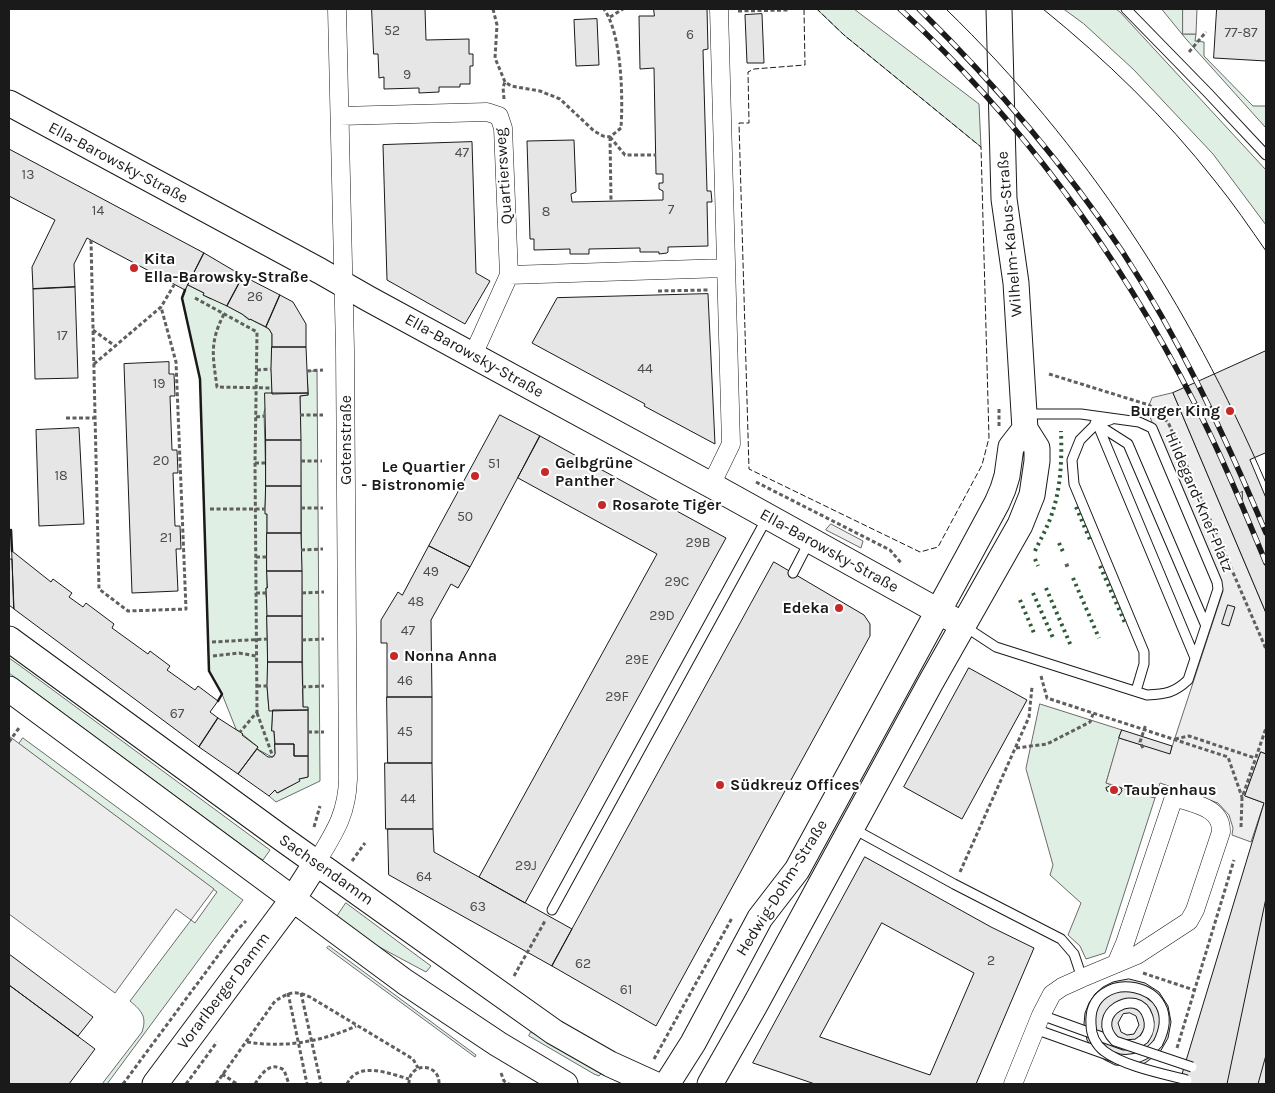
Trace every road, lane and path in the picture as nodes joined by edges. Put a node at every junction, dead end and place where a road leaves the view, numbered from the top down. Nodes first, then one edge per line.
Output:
1 (337, 9) edge
2 (493, 9) edge
3 (604, 9) edge
4 (623, 9) edge
5 (999, 9) edge
6 (1126, 9) edge
7 (719, 10) edge
8 (790, 10) dead end
9 (610, 17) junction
10 (1206, 32) dead end
11 (1189, 52) dead end
12 (9, 103) edge
13 (340, 116) junction
14 (610, 137) junction
15 (656, 155) dead end
16 (1266, 155) edge
17 (612, 201) dead end
18 (91, 240) dead end
19 (726, 268) junction
20 (510, 275) junction
21 (174, 285) dead end
22 (344, 285) junction
23 (727, 289) junction
24 (650, 291) dead end
25 (195, 298) dead end
26 (161, 307) junction
27 (224, 314) junction
28 (93, 329) junction
29 (115, 346) junction
30 (472, 355) junction
31 (94, 364) junction
32 (257, 370) junction
33 (271, 370) dead end
34 (322, 370) dead end
35 (307, 371) dead end
36 (1049, 374) dead end
37 (257, 388) junction
38 (272, 388) dead end
39 (999, 400) dead end
40 (1081, 414) junction
41 (300, 415) dead end
42 (323, 415) dead end
43 (264, 416) dead end
44 (256, 417) junction
45 (66, 418) dead end
46 (95, 418) junction
47 (1115, 419) junction
48 (1025, 421) junction
49 (1097, 424) junction
50 (999, 429) dead end
51 (301, 461) dead end
52 (322, 461) dead end
53 (255, 463) junction
54 (265, 463) dead end
55 (716, 474) junction
56 (301, 508) dead end
57 (323, 508) dead end
58 (210, 509) dead end
59 (256, 509) junction
60 (265, 509) dead end
61 (768, 516) junction
62 (810, 540) junction
63 (324, 549) dead end
64 (301, 550) dead end
65 (256, 557) junction
66 (267, 557) dead end
67 (1070, 564) dead end
68 (1065, 566) dead end
69 (905, 569) dead end
70 (793, 573) dead end
71 (324, 592) dead end
72 (256, 593) junction
73 (266, 593) dead end
74 (302, 593) dead end
75 (938, 612) junction
76 (963, 625) junction
77 (1206, 626) junction
78 (9, 639) edge
79 (267, 639) dead end
80 (324, 639) dead end
81 (257, 640) junction
82 (302, 640) dead end
83 (212, 642) dead end
84 (1266, 648) edge
85 (213, 656) dead end
86 (256, 656) junction
87 (1196, 658) junction
88 (1037, 660) junction
89 (257, 686) junction
90 (267, 686) dead end
91 (324, 686) dead end
92 (302, 687) dead end
93 (1032, 687) dead end
94 (9, 689) edge
95 (1136, 691) junction
96 (257, 712) junction
97 (1093, 714) junction
98 (1146, 724) dead end
99 (19, 728) dead end
100 (1266, 729) edge
101 (1144, 730) junction
102 (240, 732) dead end
103 (308, 732) dead end
104 (324, 732) dead end
105 (1174, 739) junction
106 (9, 742) edge
107 (1016, 748) junction
108 (1143, 748) dead end
109 (273, 757) dead end
110 (1255, 758) junction
111 (1242, 798) junction
112 (852, 827) junction
113 (1240, 830) dead end
114 (1234, 857) dead end
115 (316, 863) junction
116 (954, 884) junction
117 (293, 899) junction
118 (552, 910) joint
119 (250, 916) dead end
120 (1116, 964) junction
121 (514, 976) dead end
122 (1082, 978) junction
123 (1194, 990) junction
124 (288, 993) junction
125 (301, 993) junction
126 (1038, 1022) junction
127 (356, 1026) junction
128 (666, 1038) dead end
129 (312, 1041) junction
130 (247, 1042) junction
131 (298, 1044) junction
132 (1174, 1056) dead end
133 (1192, 1067) dead end
134 (418, 1068) junction
135 (654, 1072) edge
136 (222, 1074) junction
137 (409, 1079) junction
138 (1188, 1080) dead end
139 (504, 1081) dead end
140 (123, 1084) edge
141 (155, 1084) edge
142 (216, 1084) edge
143 (237, 1084) edge
144 (255, 1084) edge
145 (289, 1084) edge
146 (307, 1084) edge
147 (321, 1084) edge
148 (346, 1084) edge
149 (409, 1084) edge
150 (439, 1084) edge
151 (509, 1084) edge
152 (565, 1084) edge
153 (667, 1084) edge
154 (710, 1084) edge
155 (1013, 1084) edge

1 - 13 street, Gotenstraße
2 - 14 path
3 - 9 path
4 - 9 path
5 - 48 street, Wilhelm-Kabus-Straße
6 - 16 lane
7 - 8 path
7 - 19 street
9 - 14 path
10 - 11 path
12 - 22 street, Ella-Barowsky-Straße
13 - 20 street, Quartiersweg
13 - 22 street, Gotenstraße
14 - 15 path
14 - 17 path
18 - 28 path
19 - 20 street
19 - 23 street
20 - 30 street, Quartiersweg
21 - 26 path
22 - 30 street, Ella-Barowsky-Straße
22 - 115 street, Gotenstraße
23 - 24 path
23 - 55 street
25 - 27 path
26 - 29 path
26 - 46 path
27 - 32 path
27 - 37 path
28 - 29 path
28 - 31 path
29 - 31 path
30 - 55 street, Ella-Barowsky-Straße
31 - 46 path
32 - 33 path
32 - 37 path
34 - 35 path
36 - 84 path
37 - 38 path
37 - 44 path
39 - 50 path
40 - 47 lane, Hildegard-Knef-Platz
40 - 48 lane, Hildegard-Knef-Platz
40 - 49 lane
41 - 42 path
43 - 44 path
44 - 53 path
45 - 46 path
47 - 49 lane
47 - 77 lane, Hildegard-Knef-Platz
48 - 75 street
48 - 76 street, Wilhelm-Kabus-Straße
49 - 77 lane
49 - 87 lane
49 - 95 lane
51 - 52 path
53 - 54 path
53 - 59 path
55 - 61 street, Ella-Barowsky-Straße
55 - 69 path
56 - 57 path
58 - 59 path
59 - 60 path
59 - 65 path
61 - 62 street, Ella-Barowsky-Straße
61 - 118 lane
62 - 70 lane
62 - 75 street, Ella-Barowsky-Straße
63 - 64 path
65 - 66 path
65 - 72 path
67 - 68 path
71 - 74 path
72 - 73 path
72 - 81 path
75 - 76 street, Ella-Barowsky-Straße
75 - 153 street, Hedwig-Dohm-Straße
76 - 88 lane, Hildegard-Knef-Platz
76 - 112 street, Hedwig-Dohm-Straße
77 - 87 lane, Hildegard-Knef-Platz
78 - 115 street, Sachsendamm
79 - 81 path
80 - 82 path
81 - 83 path
81 - 86 path
85 - 86 path
86 - 89 path
87 - 95 lane, Hildegard-Knef-Platz
88 - 95 lane, Hildegard-Knef-Platz
88 - 97 path
89 - 90 path
89 - 96 path
91 - 92 path
93 - 107 path
94 - 117 street
96 - 102 path
96 - 109 path
97 - 101 path
97 - 107 path
98 - 101 path
99 - 106 path
100 - 110 path
101 - 105 path
101 - 108 path
103 - 104 path
105 - 110 path
105 - 111 path
107 - 116 path
110 - 111 path
111 - 113 path
112 - 116 lane
112 - 154 street, Hedwig-Dohm-Straße
114 - 123 path
115 - 117 street, Vorarlberger Damm
115 - 135 street, Sachsendamm
116 - 122 lane
117 - 141 street, Vorarlberger Damm
117 - 152 street
118 - 121 path
119 - 140 path
120 - 120 street
120 - 122 street
120 - 123 path
122 - 126 street
123 - 132 path
124 - 125 path
124 - 130 path
124 - 131 path
125 - 127 path
125 - 129 path
126 - 133 lane, bridge
126 - 138 lane, bridge
126 - 155 street
127 - 129 path
127 - 134 path
128 - 135 path
129 - 131 path
129 - 147 path
130 - 131 path
130 - 136 path
131 - 146 path
134 - 137 path
134 - 150 path
136 - 142 path
136 - 143 path
137 - 148 path
137 - 149 path
139 - 151 path
144 - 145 path

